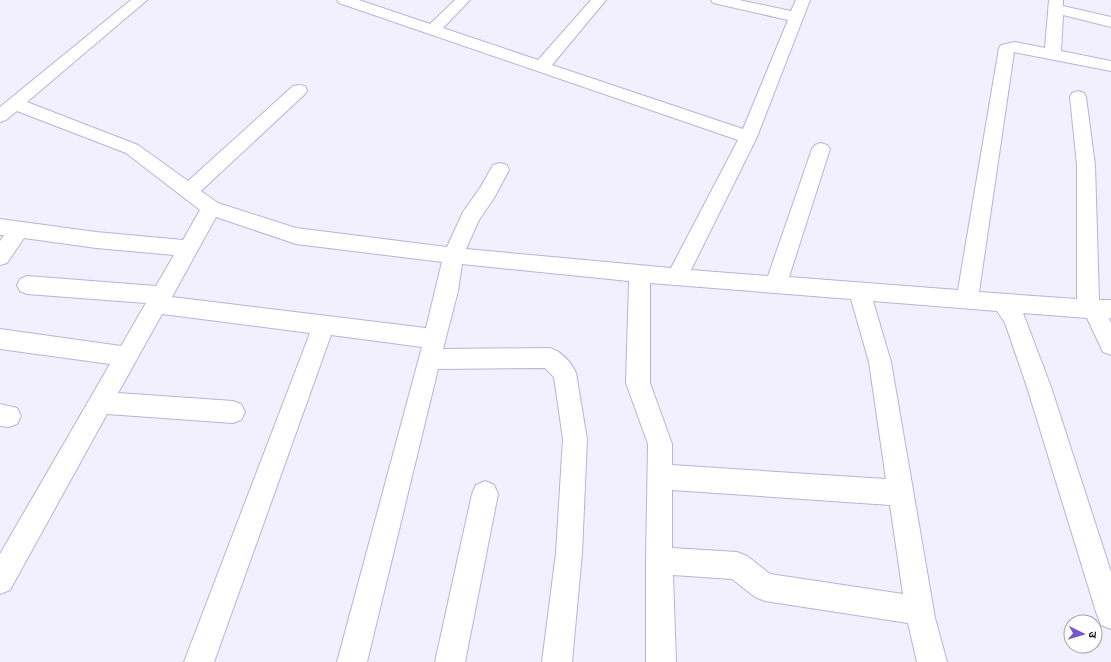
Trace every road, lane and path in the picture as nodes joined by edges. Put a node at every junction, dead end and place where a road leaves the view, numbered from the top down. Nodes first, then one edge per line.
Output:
1 (140, 0) edge
2 (344, 0) edge
3 (463, 0) edge
4 (718, 0) edge
5 (803, 0) edge
6 (594, 1) edge
7 (1056, 4) edge
8 (797, 17) junction
9 (1111, 22) edge
10 (432, 31) junction
11 (1053, 55) junction
12 (1111, 66) edge
13 (541, 67) junction
14 (300, 90) dead end
15 (1078, 97) dead end
16 (7, 110) edge
17 (748, 137) junction
18 (821, 150) dead end
19 (500, 170) dead end
20 (189, 191) junction
21 (211, 208) junction
22 (10, 228) edge
23 (188, 248) junction
24 (453, 256) junction
25 (0, 257) edge
26 (640, 274) junction
27 (677, 277) junction
28 (776, 284) junction
29 (27, 285) dead end
30 (859, 290) junction
31 (967, 299) junction
32 (159, 300) junction
33 (1002, 302) junction
34 (1097, 309) edge
35 (324, 325) junction
36 (0, 339) edge
37 (1111, 345) edge
38 (432, 349) junction
39 (127, 357) junction
40 (101, 403) junction
41 (233, 412) dead end
42 (660, 477) junction
43 (901, 493) junction
44 (486, 494) dead end
45 (659, 560) junction
46 (4, 566) edge
47 (920, 611) junction
48 (1111, 614) edge
49 (199, 662) edge
50 (352, 662) edge
51 (450, 662) edge
52 (557, 662) edge
53 (661, 662) edge
54 (932, 662) edge

1 - 16 street
2 - 10 street
3 - 10 street
4 - 8 street
5 - 8 street
6 - 13 street
7 - 9 street
7 - 11 street
8 - 17 street
10 - 13 street
11 - 12 street
11 - 31 street
13 - 17 street
14 - 20 street
15 - 34 street
16 - 20 street
17 - 27 street
18 - 28 street
19 - 24 street
20 - 21 street
21 - 23 street
21 - 24 street
22 - 23 street
22 - 25 street
23 - 32 street
24 - 26 street
24 - 38 street
26 - 27 street
26 - 42 street
27 - 28 street
28 - 30 street
29 - 32 street
30 - 31 street
30 - 43 street
31 - 33 street
32 - 35 street
32 - 39 street
33 - 34 street
33 - 48 street
34 - 37 street
35 - 38 street
35 - 49 street
36 - 39 street
38 - 50 street
38 - 52 street
39 - 40 street
40 - 41 street
40 - 46 street
42 - 43 street
42 - 45 street
43 - 47 street
44 - 51 street
45 - 47 street
45 - 53 street
47 - 54 street

